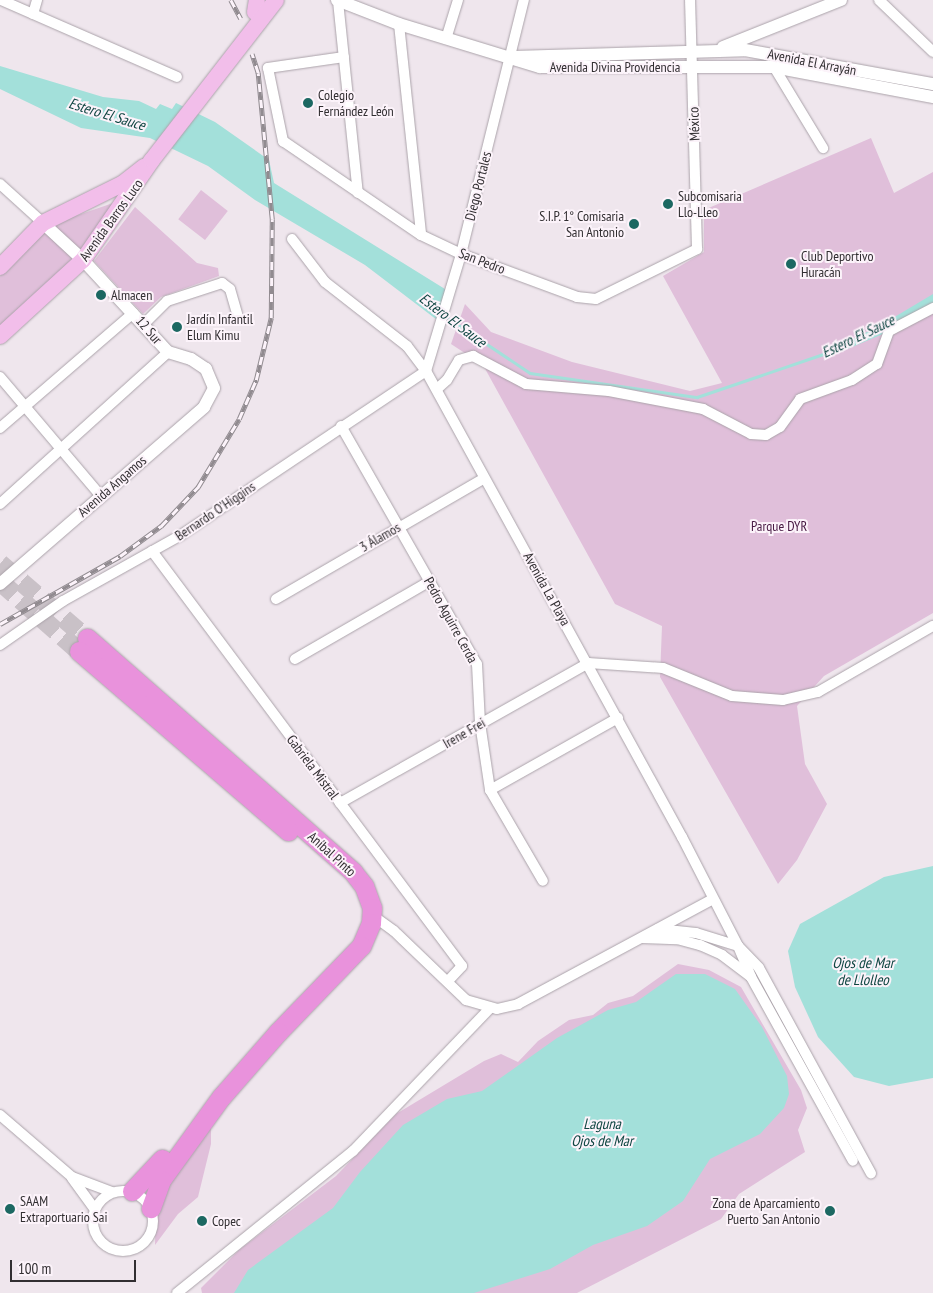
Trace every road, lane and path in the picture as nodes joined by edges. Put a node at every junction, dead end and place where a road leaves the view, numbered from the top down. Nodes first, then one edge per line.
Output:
1 (1, 0) edge
2 (37, 0) edge
3 (276, 0) edge
4 (327, 0) edge
5 (338, 0) edge
6 (458, 0) edge
7 (524, 0) edge
8 (690, 0) edge
9 (841, 0) edge
10 (879, 0) edge
11 (258, 4) edge
12 (33, 14) junction
13 (399, 24) junction
14 (250, 30) junction
15 (446, 39) junction
16 (718, 49) junction
17 (690, 51) junction
18 (933, 52) edge
19 (344, 57) junction
20 (510, 57) junction
21 (691, 66) junction
22 (774, 67) junction
23 (177, 77) dead end
24 (933, 84) edge
25 (933, 97) edge
26 (823, 148) dead end
27 (152, 160) junction
28 (0, 184) edge
29 (358, 193) junction
30 (43, 223) junction
31 (421, 235) junction
32 (292, 239) dead end
33 (697, 249) joint
34 (461, 254) junction
35 (84, 260) junction
36 (0, 267) edge
37 (933, 308) edge
38 (133, 313) junction
39 (238, 314) dead end
40 (144, 324) junction
41 (0, 336) edge
42 (168, 352) junction
43 (426, 371) junction
44 (0, 377) edge
45 (214, 384) joint
46 (436, 390) junction
47 (26, 406) junction
48 (341, 426) junction
49 (0, 428) edge
50 (61, 449) junction
51 (485, 478) junction
52 (101, 496) junction
53 (0, 504) edge
54 (398, 526) junction
55 (152, 551) junction
56 (2, 578) edge
57 (430, 581) junction
58 (276, 599) dead end
59 (933, 626) edge
60 (0, 645) edge
61 (83, 645) tunnel mouth
62 (295, 659) dead end
63 (588, 663) junction
64 (618, 718) junction
65 (480, 723) junction
66 (490, 790) junction
67 (340, 803) junction
68 (543, 881) dead end
69 (713, 899) junction
70 (365, 911) junction
71 (657, 929) junction
72 (639, 938) junction
73 (738, 946) junction
74 (751, 977) junction
75 (448, 982) junction
76 (490, 1008) junction
77 (0, 1115) edge
78 (854, 1161) dead end
79 (871, 1173) dead end
80 (72, 1177) junction
81 (132, 1191) junction
82 (112, 1192) junction
83 (151, 1208) junction
84 (95, 1210) junction
85 (177, 1293) edge

1 - 12 street
2 - 12 street
3 - 14 main road, Avenida Barros Luco
4 - 5 street, Avenida Divina Providencia
5 - 13 street, Avenida Divina Providencia
5 - 19 street
6 - 15 street
7 - 20 street, Diego Portales
8 - 17 street, México
9 - 16 street
10 - 18 street
11 - 14 main road, Avenida Barros Luco
12 - 23 street
13 - 15 street, Avenida Divina Providencia
13 - 31 street
14 - 27 main road, Avenida Barros Luco
15 - 20 street, Avenida Divina Providencia
16 - 17 street, Avenida El Arrayán
16 - 21 street
16 - 24 street, Avenida El Arrayán
17 - 20 street, Avenida Divina Providencia
17 - 21 street, México
19 - 29 street
19 - 29 street, San Pedro
20 - 21 street, Avenida Divina Providencia
20 - 34 street, Diego Portales
21 - 22 street, Avenida El Arrayán
21 - 33 street, México
22 - 25 street, Avenida El Arrayán
22 - 26 street
27 - 30 main road, Avenida Barros Luco
27 - 35 main road, Avenida Barros Luco
28 - 30 street, 12 Sur
29 - 31 street, San Pedro
30 - 35 street, 12 Sur
30 - 36 main road, Avenida Barros Luco
31 - 34 street, San Pedro
32 - 43 street, Avenida La Playa
33 - 34 street, San Pedro
34 - 43 street, Diego Portales
35 - 38 street, 12 Sur
35 - 41 main road, Avenida Barros Luco
37 - 46 street
38 - 40 street, 12 Sur
38 - 47 street
39 - 40 street
40 - 42 street, 12 Sur
42 - 45 street, 12 Sur
42 - 50 street
43 - 46 street, Avenida La Playa
43 - 48 street, Bernardo O'Higgins
44 - 47 street
45 - 52 street, Avenida Angamos
46 - 51 street, Avenida La Playa
47 - 49 street
47 - 50 street
48 - 54 street, Pedro Aguirre Cerda
48 - 55 street, Bernardo O'Higgins
50 - 52 street
50 - 53 street
51 - 54 street, 3 Álamos
51 - 63 street, Avenida La Playa
52 - 56 street, Avenida Angamos
54 - 57 street, Pedro Aguirre Cerda
54 - 58 street, 3 Álamos
55 - 60 street, Bernardo O'Higgins
55 - 67 street, Gabriela Mistral
57 - 62 street
57 - 65 street, Pedro Aguirre Cerda
59 - 63 street
61 - 70 highway, Aníbal Pinto
63 - 64 street, Avenida La Playa
63 - 65 street, Irene Frei
64 - 66 street
64 - 69 street, Avenida La Playa
65 - 66 street, Pedro Aguirre Cerda
65 - 67 street, Irene Frei
66 - 68 street, Pedro Aguirre Cerda
67 - 75 street, Gabriela Mistral
69 - 71 street
69 - 73 street, Avenida La Playa
70 - 75 street
70 - 81 highway, Aníbal Pinto
70 - 83 highway
71 - 72 street
71 - 73 street
72 - 74 street
72 - 76 street
73 - 74 street, Avenida La Playa
73 - 79 street
74 - 78 street, Avenida La Playa
75 - 76 street
76 - 85 street
77 - 80 street
80 - 82 street
80 - 84 street
81 - 82 street
81 - 83 street
82 - 84 street
83 - 84 street

